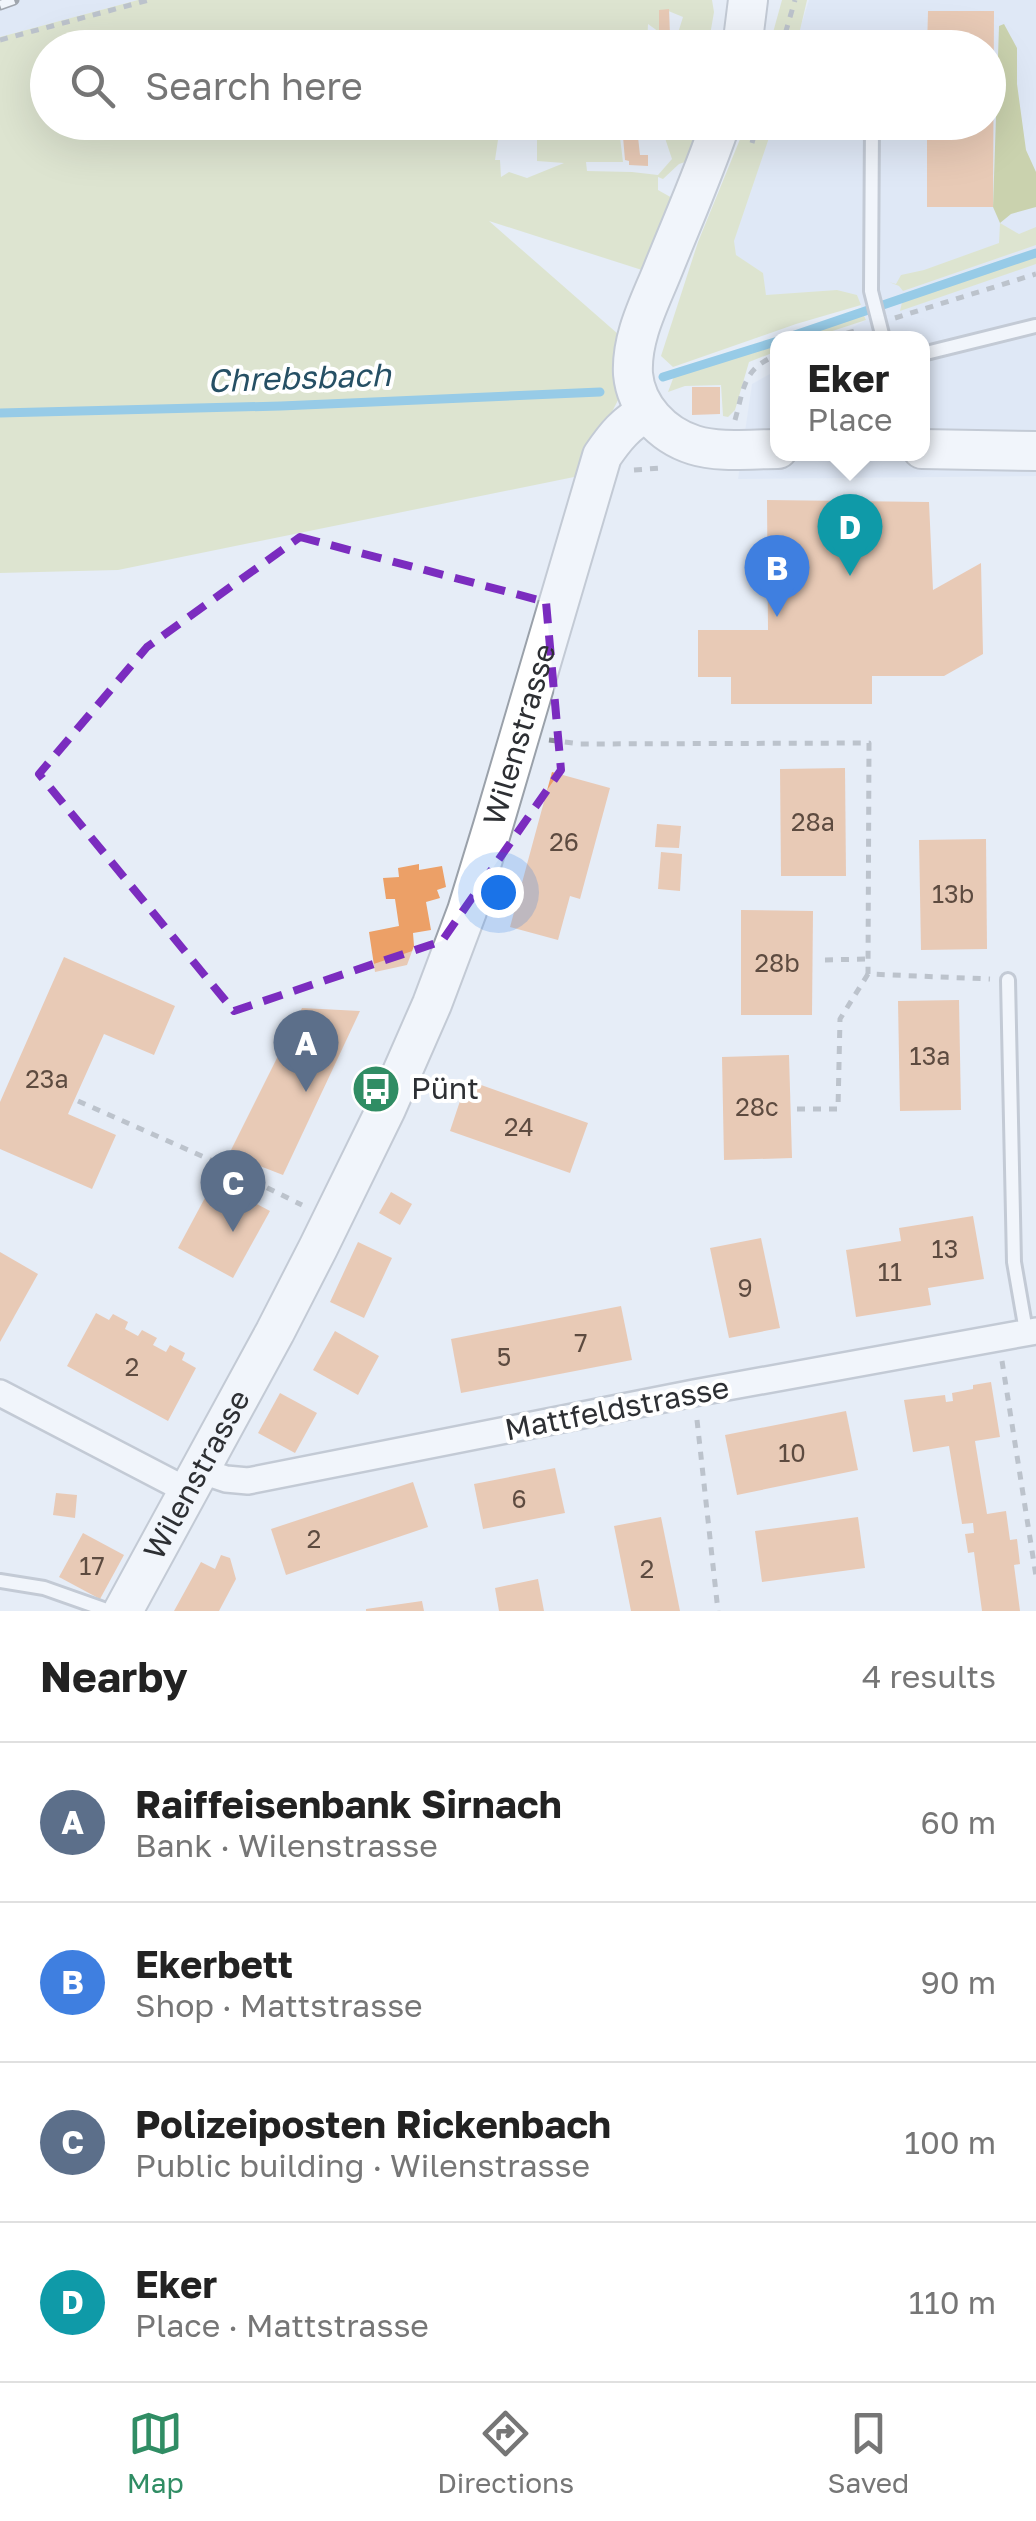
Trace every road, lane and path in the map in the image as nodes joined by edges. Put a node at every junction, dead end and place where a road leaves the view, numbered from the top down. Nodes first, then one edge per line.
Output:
1 (149, 0) edge
2 (748, 0) edge
3 (795, 0) edge
4 (37, 30) edge
5 (744, 30) edge
6 (786, 30) edge
7 (30, 32) edge
8 (0, 40) edge
9 (714, 140) edge
10 (872, 140) edge
11 (1036, 274) edge
12 (880, 323) junction
13 (1036, 325) edge
14 (853, 331) edge
15 (882, 331) edge
16 (1036, 336) edge
17 (930, 352) edge
18 (770, 358) edge
19 (647, 412) junction
20 (733, 428) dead end
21 (770, 449) edge
22 (930, 450) edge
23 (1036, 450) edge
24 (542, 740) dead end
25 (868, 959) junction
26 (825, 960) dead end
27 (868, 974) junction
28 (1008, 980) joint
29 (78, 1101) dead end
30 (796, 1109) dead end
31 (305, 1206) dead end
32 (1031, 1331) edge
33 (998, 1337) junction
34 (0, 1393) edge
35 (694, 1394) junction
36 (193, 1480) junction
37 (1036, 1576) edge
38 (0, 1581) edge
39 (109, 1611) edge
40 (123, 1611) edge
41 (718, 1611) edge

1 - 4 path
2 - 5 street
3 - 6 path
7 - 8 path
9 - 19 street
10 - 12 lane
11 - 12 path
12 - 14 path
12 - 15 lane
13 - 16 lane
13 - 17 lane
18 - 20 path
19 - 21 street
19 - 36 street, Wilenstrasse
22 - 23 street
24 - 25 path
25 - 26 path
25 - 27 path
27 - 28 path
27 - 30 path
28 - 32 lane
29 - 31 path
32 - 33 street, Mattfeldstrasse
33 - 35 street, Mattfeldstrasse
33 - 37 path
34 - 36 street, Mattfeldstrasse
35 - 36 street, Mattfeldstrasse
35 - 41 path
36 - 40 street, Wilenstrasse
38 - 39 lane

